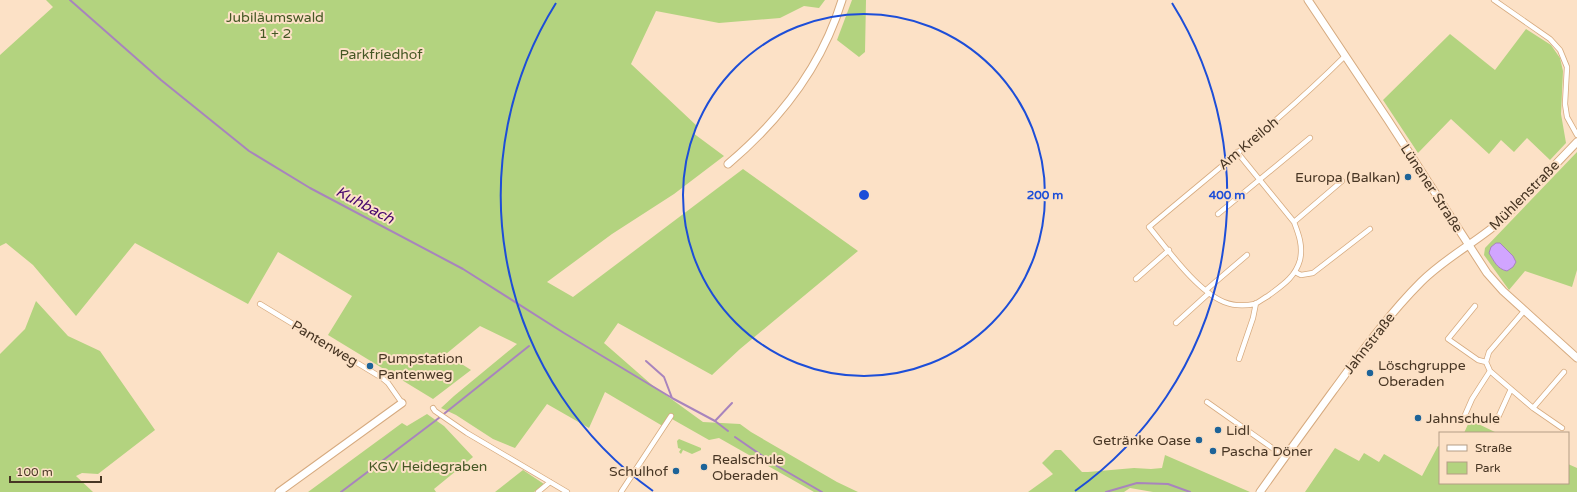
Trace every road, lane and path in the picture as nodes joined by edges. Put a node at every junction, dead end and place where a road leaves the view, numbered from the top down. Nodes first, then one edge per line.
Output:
1 (842, 0) edge
2 (1308, 0) edge
3 (1494, 0) edge
4 (1345, 56) junction
5 (1577, 135) edge
6 (1310, 138) dead end
7 (1577, 142) edge
8 (1237, 152) junction
9 (728, 164) dead end
10 (1259, 179) junction
11 (1342, 181) dead end
12 (1218, 214) dead end
13 (1294, 222) junction
14 (1370, 229) dead end
15 (1469, 245) junction
16 (1169, 250) junction
17 (1247, 255) dead end
18 (1295, 272) junction
19 (1136, 279) dead end
20 (1207, 292) junction
21 (1256, 303) junction
22 (260, 304) dead end
23 (1475, 306) dead end
24 (1525, 310) junction
25 (1176, 323) dead end
26 (1239, 358) dead end
27 (1577, 358) edge
28 (1486, 362) junction
29 (1490, 371) junction
30 (1564, 372) dead end
31 (1511, 389) junction
32 (1206, 402) dead end
33 (402, 403) joint
34 (433, 408) dead end
35 (1533, 408) junction
36 (1465, 415) dead end
37 (671, 416) dead end
38 (1496, 422) dead end
39 (1562, 428) dead end
40 (1286, 457) junction
41 (550, 482) junction
42 (279, 492) edge
43 (538, 492) edge
44 (567, 492) edge
45 (621, 492) edge
46 (1260, 492) edge

1 - 9 main road
2 - 4 main road, Lünener Straße
3 - 5 street
4 - 8 street, Am Kreiloh
4 - 15 main road, Lünener Straße
6 - 10 street
7 - 15 main road, Mühlenstraße
8 - 10 street
8 - 16 street, Am Kreiloh
10 - 12 street
10 - 13 street
11 - 13 street
13 - 18 street
14 - 18 street
15 - 24 main road, Lünener Straße
15 - 40 main road, Jahnstraße
16 - 19 street
16 - 20 street
17 - 20 street
18 - 21 street
20 - 21 street
20 - 25 street
21 - 26 street
22 - 33 street, Pantenweg
23 - 28 street
24 - 27 main road, Lünener Straße
24 - 28 street
28 - 29 street
29 - 31 street
29 - 36 street
30 - 35 street
31 - 35 street
31 - 38 street
32 - 40 street
33 - 42 main road
34 - 41 street
35 - 39 street
37 - 45 street
40 - 46 main road, Jahnstraße
41 - 43 street
41 - 44 street

